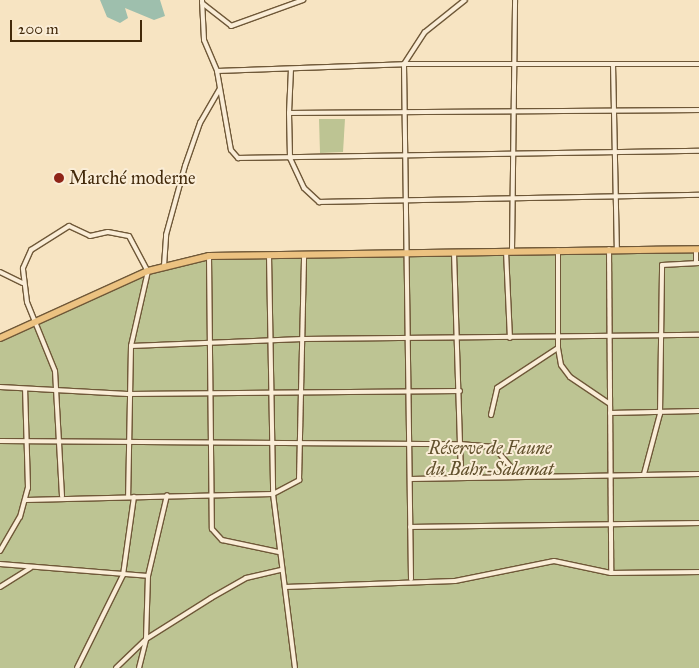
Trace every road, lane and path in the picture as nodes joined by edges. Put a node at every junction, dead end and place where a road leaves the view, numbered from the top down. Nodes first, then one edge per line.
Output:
1 (303, 0) edge
2 (466, 0) edge
3 (515, 0) edge
4 (202, 2) edge
5 (404, 64) junction
6 (613, 64) junction
7 (699, 64) edge
8 (512, 65) junction
9 (291, 69) junction
10 (217, 71) junction
11 (220, 89) junction
12 (614, 109) junction
13 (511, 110) junction
14 (699, 110) edge
15 (289, 113) junction
16 (404, 113) junction
17 (699, 151) edge
18 (613, 152) junction
19 (511, 154) junction
20 (405, 156) junction
21 (290, 158) junction
22 (699, 195) edge
23 (514, 198) junction
24 (616, 198) junction
25 (407, 200) junction
26 (609, 248) junction
27 (617, 248) junction
28 (698, 249) edge
29 (558, 250) junction
30 (454, 251) junction
31 (509, 251) junction
32 (409, 252) junction
33 (304, 254) junction
34 (269, 255) junction
35 (209, 256) junction
36 (698, 263) edge
37 (164, 266) junction
38 (148, 271) junction
39 (0, 272) edge
40 (23, 283) junction
41 (33, 323) junction
42 (699, 335) edge
43 (560, 336) junction
44 (0, 338) edge
45 (510, 338) junction
46 (608, 338) junction
47 (661, 338) junction
48 (303, 339) junction
49 (459, 339) junction
50 (272, 340) junction
51 (410, 340) junction
52 (211, 342) junction
53 (131, 346) junction
54 (558, 348) junction
55 (0, 387) edge
56 (25, 389) junction
57 (58, 390) junction
58 (410, 391) junction
59 (460, 391) junction
60 (271, 392) junction
61 (303, 392) junction
62 (212, 393) junction
63 (128, 394) junction
64 (610, 404) junction
65 (699, 411) edge
66 (610, 413) junction
67 (660, 414) junction
68 (491, 415) dead end
69 (0, 441) edge
70 (272, 442) junction
71 (27, 443) junction
72 (303, 443) junction
73 (127, 444) junction
74 (212, 444) junction
75 (410, 444) junction
76 (460, 444) junction
77 (59, 445) junction
78 (612, 474) junction
79 (644, 474) junction
80 (699, 474) edge
81 (518, 476) junction
82 (461, 478) junction
83 (410, 479) junction
84 (212, 494) junction
85 (273, 494) junction
86 (167, 495) junction
87 (62, 496) junction
88 (128, 496) junction
89 (134, 497) junction
90 (26, 500) junction
91 (699, 523) edge
92 (612, 525) junction
93 (410, 527) junction
94 (0, 550) edge
95 (279, 552) junction
96 (0, 564) edge
97 (30, 567) junction
98 (282, 570) junction
99 (699, 572) edge
100 (611, 573) junction
101 (123, 575) junction
102 (148, 576) junction
103 (411, 580) junction
104 (0, 587) edge
105 (284, 587) junction
106 (146, 639) junction
107 (77, 668) edge
108 (116, 668) edge
109 (139, 668) edge
110 (295, 668) edge

1 - 4 street
2 - 5 street
3 - 8 street
4 - 10 street
5 - 8 street
5 - 9 street
5 - 16 street
6 - 7 street
6 - 8 street
6 - 12 street
8 - 13 street
9 - 10 street
9 - 15 street
10 - 11 street
11 - 21 street
11 - 37 street
12 - 13 street
12 - 14 street
12 - 18 street
13 - 16 street
13 - 19 street
15 - 16 street
15 - 21 street
16 - 20 street
17 - 18 street
18 - 19 street
18 - 24 street
19 - 20 street
19 - 23 street
20 - 21 street
20 - 25 street
21 - 25 street
22 - 24 street
23 - 24 street
23 - 25 street
23 - 31 street
24 - 27 street
25 - 32 street
26 - 27 main road
26 - 29 main road
26 - 46 street
27 - 28 main road
28 - 36 street
29 - 31 main road
29 - 43 street
30 - 31 main road
30 - 32 main road
30 - 49 street
31 - 45 street
32 - 33 main road
32 - 51 street
33 - 34 main road
33 - 48 street
34 - 35 main road
34 - 50 street
35 - 37 main road
35 - 52 street
36 - 47 street
37 - 38 main road
38 - 40 street
38 - 41 main road
38 - 53 street
39 - 40 street
40 - 41 street
41 - 44 main road
41 - 57 street
42 - 47 street
43 - 45 street
43 - 46 street
43 - 54 street
45 - 49 street
46 - 47 street
46 - 64 street
47 - 67 street
48 - 50 street
48 - 51 street
48 - 61 street
49 - 51 street
49 - 59 street
50 - 52 street
50 - 60 street
51 - 58 street
52 - 53 street
52 - 62 street
53 - 63 street
54 - 64 street
54 - 68 street
55 - 56 street
56 - 57 street
56 - 71 street
57 - 63 street
57 - 77 street
58 - 59 street
58 - 61 street
58 - 75 street
59 - 76 street
60 - 61 street
60 - 62 street
60 - 70 street
61 - 72 street
62 - 63 street
62 - 74 street
63 - 73 street
64 - 66 street
65 - 67 street
66 - 67 street
66 - 78 street
67 - 79 street
69 - 71 street
70 - 72 street
70 - 74 street
70 - 85 street
71 - 77 street
71 - 90 street
72 - 75 street
72 - 85 street
73 - 74 street
73 - 77 street
73 - 88 street
74 - 84 street
75 - 76 street
75 - 83 street
76 - 81 street
76 - 82 street
77 - 87 street
78 - 79 street
78 - 81 street
78 - 92 street
79 - 80 street
81 - 82 street
82 - 83 street
83 - 93 street
84 - 85 street
84 - 86 street
84 - 95 street
85 - 95 street
86 - 89 street
86 - 102 street
87 - 88 street
87 - 90 street
88 - 89 street
89 - 101 street
90 - 94 street
91 - 92 street
92 - 93 street
92 - 100 street
93 - 103 street
95 - 98 street
96 - 97 street
97 - 101 street
97 - 104 street
98 - 105 street
98 - 106 street
99 - 100 street
100 - 103 street
101 - 102 street
101 - 107 street
102 - 106 street
103 - 105 street
105 - 110 street
106 - 108 street
106 - 109 street

